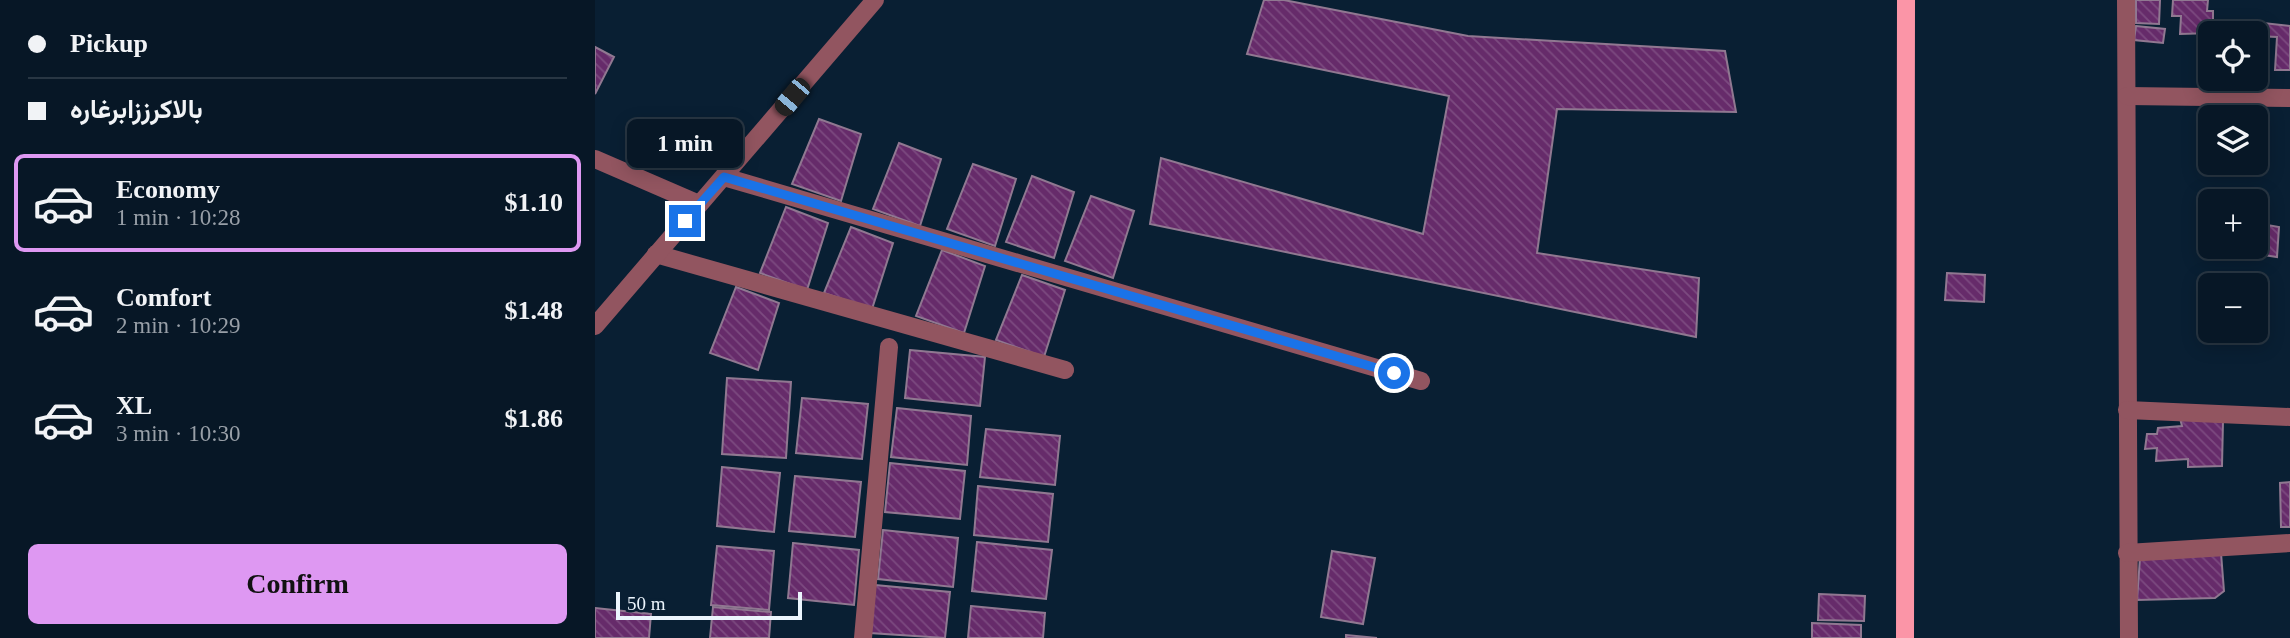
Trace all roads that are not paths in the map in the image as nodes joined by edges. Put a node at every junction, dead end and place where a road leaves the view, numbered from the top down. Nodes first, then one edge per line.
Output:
1 (875, 0) edge
2 (1906, 0) edge
3 (2126, 0) edge
4 (2127, 96) junction
5 (2290, 98) edge
6 (595, 159) edge
7 (724, 177) junction
8 (699, 204) junction
9 (656, 254) junction
10 (595, 326) edge
11 (890, 347) dead end
12 (1065, 370) dead end
13 (1421, 381) dead end
14 (2127, 410) junction
15 (2290, 416) edge
16 (2290, 543) edge
17 (2127, 552) junction
18 (863, 638) edge
19 (1905, 638) edge
20 (2129, 638) edge

1 - 7 street
2 - 19 main road
3 - 4 street
4 - 5 street
4 - 14 street
6 - 8 street
7 - 8 street
7 - 13 street
8 - 9 street
9 - 10 street
9 - 12 street
11 - 18 street
14 - 15 street
14 - 17 street
16 - 17 street
17 - 20 street

